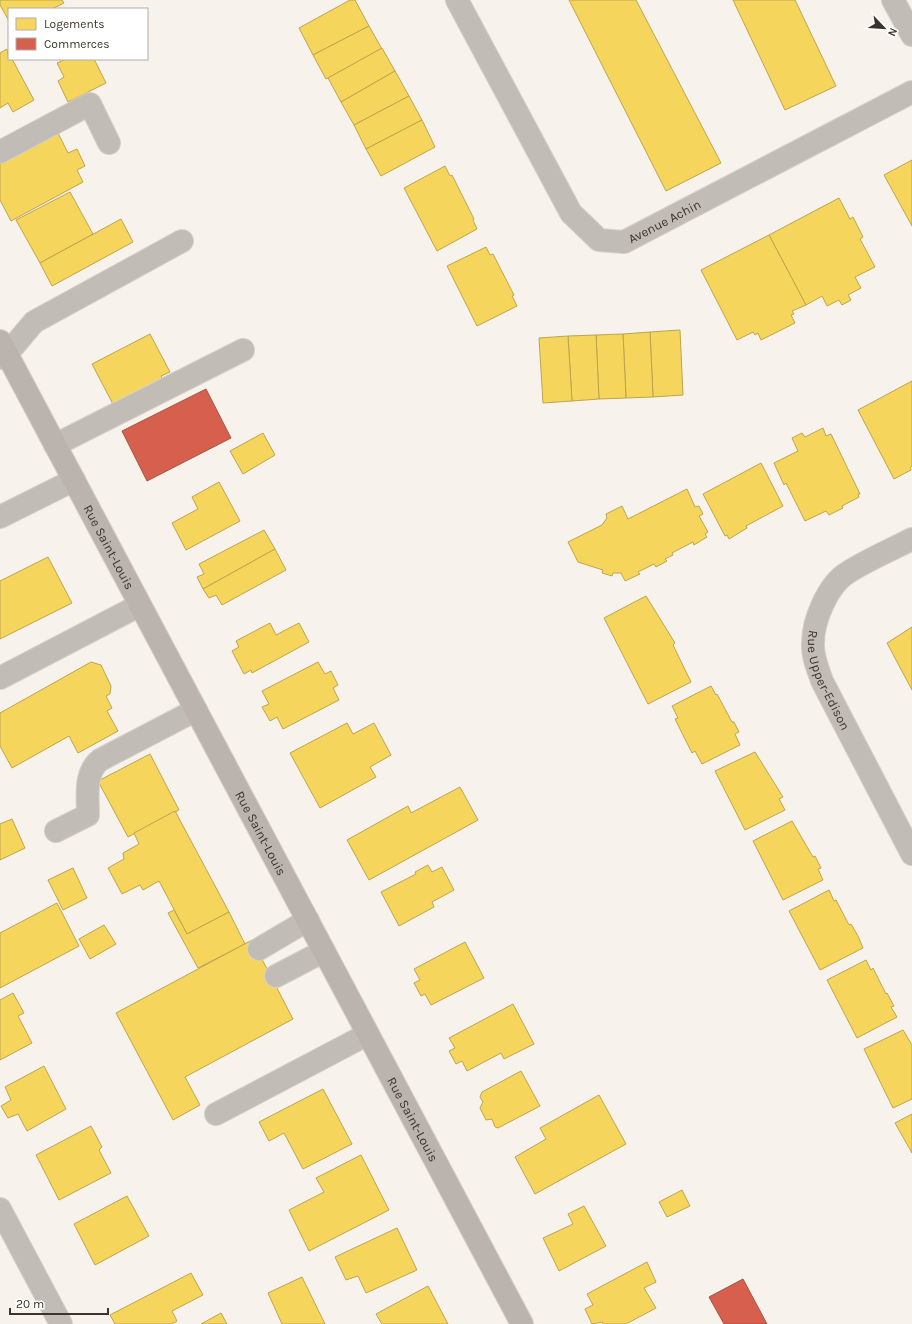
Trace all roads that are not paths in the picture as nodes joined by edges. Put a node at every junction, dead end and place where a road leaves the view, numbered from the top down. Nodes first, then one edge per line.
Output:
1 (456, 0) edge
2 (893, 0) edge
3 (912, 35) edge
4 (912, 92) edge
5 (110, 143) dead end
6 (0, 152) edge
7 (182, 241) dead end
8 (244, 350) dead end
9 (2, 351) edge
10 (55, 445) junction
11 (74, 480) junction
12 (0, 518) edge
13 (912, 539) edge
14 (140, 605) junction
15 (0, 678) edge
16 (196, 710) junction
17 (56, 830) dead end
18 (912, 854) edge
19 (308, 920) junction
20 (259, 949) dead end
21 (324, 951) junction
22 (276, 976) dead end
23 (368, 1034) junction
24 (216, 1114) dead end
25 (0, 1209) edge
26 (61, 1324) edge
27 (522, 1324) edge

1 - 4 street, Avenue Achin
2 - 3 street
5 - 6 street
7 - 9 street
8 - 10 street
9 - 10 main road, Rue Saint-Louis
10 - 11 main road, Rue Saint-Louis
11 - 12 street
11 - 14 main road, Rue Saint-Louis
13 - 18 street, Rue Upper-Edison
14 - 15 street
14 - 16 main road, Rue Saint-Louis
16 - 17 street
16 - 19 main road, Rue Saint-Louis
19 - 20 street
19 - 21 main road, Rue Saint-Louis
21 - 22 street
21 - 23 main road, Rue Saint-Louis
23 - 24 street
23 - 27 main road, Rue Saint-Louis
25 - 26 street

